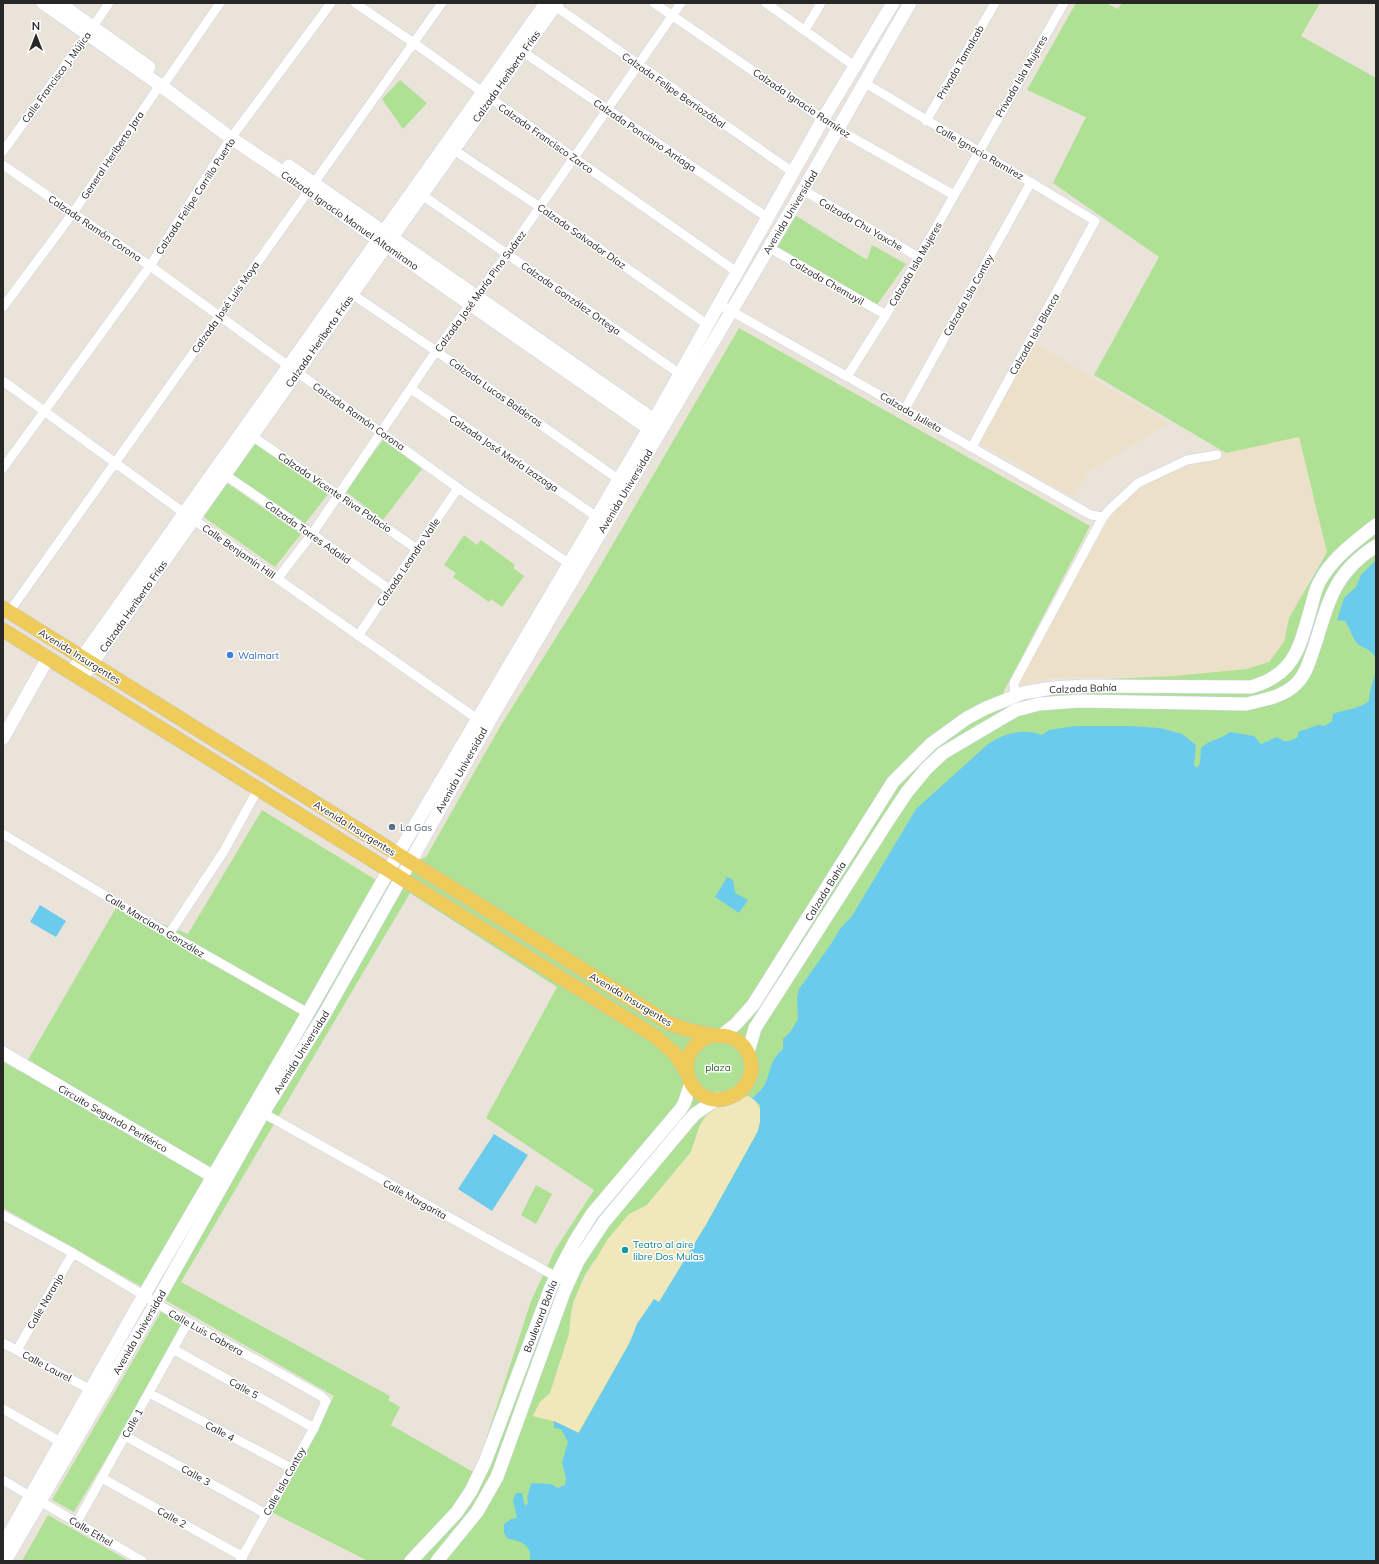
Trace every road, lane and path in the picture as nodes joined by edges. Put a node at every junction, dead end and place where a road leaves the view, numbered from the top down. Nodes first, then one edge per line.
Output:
1 (43, 3) edge
2 (59, 3) edge
3 (109, 3) edge
4 (220, 3) edge
5 (331, 3) edge
6 (355, 3) edge
7 (442, 3) edge
8 (654, 3) edge
9 (681, 3) edge
10 (766, 3) edge
11 (821, 3) edge
12 (893, 3) edge
13 (910, 3) edge
14 (995, 3) edge
15 (1064, 3) edge
16 (553, 4) edge
17 (673, 16) junction
18 (91, 30) junction
19 (805, 30) junction
20 (414, 43) junction
21 (523, 52) junction
22 (639, 65) junction
23 (856, 66) junction
24 (163, 82) junction
25 (865, 83) junction
26 (486, 95) junction
27 (609, 110) junction
28 (823, 119) junction
29 (926, 121) junction
30 (839, 130) junction
31 (234, 135) junction
32 (454, 150) junction
33 (979, 150) junction
34 (3, 151) edge
35 (574, 158) junction
36 (3, 165) edge
37 (794, 173) junction
38 (1032, 182) junction
39 (312, 186) junction
40 (803, 190) junction
41 (422, 194) junction
42 (954, 195) junction
43 (540, 207) junction
44 (73, 213) junction
45 (768, 218) junction
46 (1095, 221) joint
47 (385, 238) junction
48 (768, 247) junction
49 (508, 253) junction
50 (918, 257) junction
51 (150, 266) junction
52 (737, 272) junction
53 (352, 294) junction
54 (473, 300) junction
55 (719, 304) junction
56 (3, 307) edge
57 (732, 311) junction
58 (886, 315) junction
59 (218, 316) junction
60 (708, 325) junction
61 (436, 351) junction
62 (293, 369) junction
63 (680, 374) junction
64 (848, 376) junction
65 (3, 381) edge
66 (411, 389) junction
67 (905, 409) junction
68 (44, 411) junction
69 (656, 427) junction
70 (382, 431) junction
71 (252, 436) junction
72 (972, 447) junction
73 (1217, 455) dead end
74 (117, 463) junction
75 (3, 468) edge
76 (225, 475) junction
77 (618, 478) junction
78 (458, 488) junction
79 (339, 494) junction
80 (189, 516) junction
81 (597, 517) junction
82 (1103, 517) junction
83 (1376, 525) edge
84 (312, 534) junction
85 (1376, 546) edge
86 (417, 549) junction
87 (574, 567) junction
88 (278, 578) junction
89 (390, 590) junction
90 (6, 610) edge
91 (3, 630) edge
92 (358, 636) junction
93 (48, 658) junction
94 (87, 661) junction
95 (76, 676) junction
96 (1155, 687) junction
97 (1015, 696) junction
98 (1157, 704) junction
99 (476, 718) junction
100 (3, 738) edge
101 (258, 789) junction
102 (3, 834) edge
103 (398, 854) junction
104 (410, 862) junction
105 (388, 871) junction
106 (401, 878) junction
107 (169, 934) junction
108 (531, 938) junction
109 (519, 952) junction
110 (308, 1013) junction
111 (717, 1035) junction
112 (748, 1052) junction
113 (3, 1054) edge
114 (689, 1078) junction
115 (717, 1099) junction
116 (263, 1113) junction
117 (218, 1179) junction
118 (3, 1214) edge
119 (73, 1253) junction
120 (555, 1277) junction
121 (569, 1282) junction
122 (144, 1295) junction
123 (156, 1303) junction
124 (188, 1322) junction
125 (3, 1342) edge
126 (173, 1349) junction
127 (17, 1350) junction
128 (91, 1390) junction
129 (149, 1393) junction
130 (326, 1401) joint
131 (3, 1409) edge
132 (314, 1428) junction
133 (125, 1436) junction
134 (66, 1445) junction
135 (292, 1468) junction
136 (102, 1478) junction
137 (3, 1480) edge
138 (35, 1498) junction
139 (266, 1514) junction
140 (76, 1524) junction
141 (18, 1529) junction
142 (3, 1544) edge
143 (242, 1559) edge
144 (5, 1561) edge
145 (142, 1561) edge
146 (411, 1561) edge
147 (437, 1561) edge

1 - 18 main road, Calzada Ignacio Manuel Altamirano
2 - 18 main road, Calzada Ignacio Manuel Altamirano
3 - 18 street, Calle Francisco J. Mújica
4 - 24 street, General Heriberto Jara
5 - 31 street, Calzada Felipe Carrillo Puerto
6 - 20 street, Calzada Francisco Zarco
7 - 20 street, Calzada José Luis Moya
8 - 17 street, Calzada Ignacio Ramírez
9 - 17 street, Calzada José María Pino Suárez
10 - 19 street
11 - 19 street
12 - 23 main road, Avenida Universidad
13 - 25 main road, Avenida Universidad
14 - 29 street, Privada Tamalcab
15 - 33 street, Privada Isla Mujeres
16 - 21 main road, Calzada Heriberto Frías
16 - 22 street, Calzada Felipe Berriozábal
16 - 26 main road, Calzada Heriberto Frías
17 - 22 street, Calzada José María Pino Suárez
17 - 28 street, Calzada Ignacio Ramírez
18 - 24 main road, Calzada Ignacio Manuel Altamirano
18 - 34 street, Calle Francisco J. Mújica
19 - 23 street
20 - 26 street, Calzada Francisco Zarco
20 - 39 street, Calzada José Luis Moya
21 - 26 main road, Calzada Heriberto Frías
21 - 27 street, Calzada Ponciano Arriaga
22 - 27 street, Calzada José María Pino Suárez
22 - 37 street, Calzada Felipe Berriozábal
23 - 28 main road, Avenida Universidad
24 - 31 main road, Calzada Ignacio Manuel Altamirano
24 - 44 street, General Heriberto Jara
25 - 29 street, Calle Ignacio Ramirez
25 - 30 main road, Avenida Universidad
26 - 32 main road, Calzada Heriberto Frías
26 - 35 street, Calzada Francisco Zarco
26 - 47 main road, Calzada Heriberto Frías
27 - 35 street, Calzada José María Pino Suárez
27 - 45 street, Calzada Ponciano Arriaga
28 - 30 street, Calzada Ignacio Ramírez
28 - 37 main road, Avenida Universidad
29 - 33 street, Calle Ignacio Ramirez
30 - 40 main road, Avenida Universidad
30 - 42 street, Calzada Ignacio Ramírez
31 - 39 main road, Calzada Ignacio Manuel Altamirano
31 - 51 street, Calzada Felipe Carrillo Puerto
32 - 41 main road, Calzada Heriberto Frías
32 - 43 street, Calzada Salvador Díaz
33 - 38 street, Calle Ignacio Ramirez
33 - 42 street, Calzada Isla Mujeres
35 - 43 street, Calzada José María Pino Suárez
35 - 52 street, Calzada Francisco Zarco
36 - 44 street, Calzada Ramón Corona
37 - 45 main road, Avenida Universidad
38 - 46 street, Calle Ignacio Ramirez
38 - 67 street, Calzada Isla Contoy
39 - 47 main road, Calzada Ignacio Manuel Altamirano
39 - 59 street, Calzada José Luis Moya
40 - 48 main road, Avenida Universidad
40 - 50 street, Calzada Chu Yaxche
41 - 47 main road, Calzada Heriberto Frías
41 - 49 street, Calzada González Ortega
42 - 50 street, Calzada Isla Mujeres
43 - 49 street, Calzada José María Pino Suárez
43 - 60 street, Calzada Salvador Díaz
44 - 51 street, Calzada Ramón Corona
44 - 56 street, General Heriberto Jara
45 - 52 main road, Avenida Universidad
46 - 72 street, Calzada Isla Blanca
47 - 53 main road, Calzada Heriberto Frías
47 - 54 main road, Calzada Ignacio Manuel Altamirano
47 - 62 main road, Calzada Heriberto Frías
48 - 57 main road, Avenida Universidad
48 - 58 street, Calzada Chemuyil
49 - 54 street, Calzada José María Pino Suárez
49 - 63 street, Calzada González Ortega
50 - 58 street, Calzada Isla Mujeres
51 - 59 street, Calzada Ramón Corona
51 - 68 street, Calzada Felipe Carrillo Puerto
52 - 55 main road, Avenida Universidad
53 - 61 street, Calzada Lucas Balderas
53 - 62 main road, Calzada Heriberto Frías
54 - 61 street, Calzada José María Pino Suárez
54 - 69 main road, Calzada Ignacio Manuel Altamirano
55 - 57 street, Calzada Julieta
55 - 60 main road, Avenida Universidad
57 - 64 street, Calzada Julieta
57 - 69 main road, Avenida Universidad
58 - 64 street, Calzada Isla Mujeres
59 - 62 street, Calzada Ramón Corona
59 - 74 street, Calzada José Luis Moya
60 - 63 main road, Avenida Universidad
61 - 66 street, Calzada José María Pino Suárez
61 - 77 street, Calzada Lucas Balderas
62 - 70 street, Calzada Ramón Corona
62 - 71 main road, Calzada Heriberto Frías
62 - 80 main road, Calzada Heriberto Frías
63 - 69 main road, Avenida Universidad
64 - 67 street, Calzada Julieta
65 - 68 street, Calle Benjamín Hill
66 - 70 street, Calzada José María Pino Suárez
66 - 81 street, Calzada José María Izazaga
67 - 72 street, Calzada Julieta
68 - 74 street, Calle Benjamín Hill
68 - 75 street, Calzada Felipe Carrillo Puerto
69 - 77 main road, Avenida Universidad
69 - 87 main road, Avenida Universidad
70 - 78 street, Calzada Ramón Corona
70 - 79 street, Calzada José María Pino Suárez
71 - 76 main road, Calzada Heriberto Frías
71 - 79 street, Calzada Vicente Riva Palacio
72 - 82 street, Calzada Julieta
73 - 82 street
74 - 80 street, Calle Benjamín Hill
74 - 90 street, Calzada José Luis Moya
76 - 80 main road, Calzada Heriberto Frías
76 - 84 street, Calzada Torres Adalid
77 - 81 main road, Avenida Universidad
78 - 86 street, Calzada Leandro Valle
78 - 87 street, Calzada Ramón Corona
79 - 84 street, Calzada José María Pino Suárez
79 - 86 street, Calzada Vicente Riva Palacio
80 - 88 street, Calle Benjamín Hill
80 - 94 main road, Calzada Heriberto Frías
81 - 87 main road, Avenida Universidad
82 - 97 street
83 - 96 main road, Calzada Bahía
84 - 88 street, Calzada José María Pino Suárez
84 - 89 street, Calzada Torres Adalid
85 - 98 main road, Calzada Bahía
86 - 89 street, Calzada Leandro Valle
87 - 99 main road, Avenida Universidad
87 - 104 main road, Avenida Universidad
88 - 92 street, Calle Benjamín Hill
89 - 92 street, Calzada Leandro Valle
90 - 94 main road, Avenida Insurgentes
91 - 93 main road, Avenida Insurgentes
92 - 99 street, Calle Benjamín Hill
93 - 95 main road, Avenida Insurgentes
93 - 100 main road
94 - 95 main road, Calzada Heriberto Frías
94 - 103 main road, Avenida Insurgentes
95 - 101 main road, Avenida Insurgentes
96 - 97 main road, Calzada Bahía
96 - 98 main road
97 - 111 main road, Calzada Bahía
98 - 112 main road, Calzada Bahía
99 - 103 main road, Avenida Universidad
101 - 105 main road, Avenida Insurgentes
101 - 107 street
102 - 107 street, Calle Marciano González
103 - 104 main road, Avenida Insurgentes
103 - 105 main road, Avenida Universidad
104 - 106 main road, Avenida Universidad
104 - 108 main road, Avenida Insurgentes
105 - 106 main road, Avenida Insurgentes
105 - 110 main road, Avenida Universidad
106 - 109 main road, Avenida Insurgentes
106 - 116 main road, Avenida Universidad
107 - 110 street, Calle Marciano González
108 - 109 main road
108 - 111 main road, Avenida Insurgentes
109 - 114 main road, Avenida Insurgentes
110 - 117 main road, Avenida Universidad
111 - 112 main road
111 - 114 main road
112 - 115 main road
113 - 117 main road, Circuito Segundo Periférico
114 - 115 main road
114 - 120 main road, Boulevard Bahía
115 - 121 main road, Boulevard Bahía
116 - 117 main road, Avenida Universidad
116 - 120 street, Calle Margarita
117 - 122 main road, Avenida Universidad
117 - 123 main road, Avenida Universidad
118 - 119 street, Calle Luis Cabrera
119 - 122 street, Calle Luis Cabrera
119 - 127 street, Calle Naranjo
120 - 121 street, Calle Margarita
120 - 146 main road, Boulevard Bahía
121 - 147 main road, Boulevard Bahía
122 - 123 street, Calle Luis Cabrera
122 - 128 main road, Avenida Universidad
123 - 124 street, Calle Luis Cabrera
123 - 134 main road, Avenida Universidad
124 - 126 street, Calle 1
124 - 130 street, Calle Luis Cabrera
125 - 127 street, Calle Laurel
126 - 129 street, Calle 1
126 - 132 street, Calle 5
127 - 128 street, Calle Laurel
128 - 134 main road, Avenida Universidad
129 - 133 street, Calle 1
129 - 135 street, Calle 4
130 - 132 street, Calle Isla Contoy
131 - 134 street
132 - 135 street, Calle Isla Contoy
133 - 136 street, Calle 1
133 - 139 street, Calle 3
134 - 138 main road, Avenida Universidad
135 - 139 street, Calle Isla Contoy
136 - 140 street, Calle 1
136 - 143 street, Calle 2
137 - 138 street, Calle Ethel
138 - 140 street, Calle Ethel
138 - 141 main road, Avenida Universidad
139 - 143 street, Calle Isla Contoy
140 - 145 street, Calle Ethel
141 - 142 main road, Avenida Universidad
141 - 144 main road, Avenida Universidad

